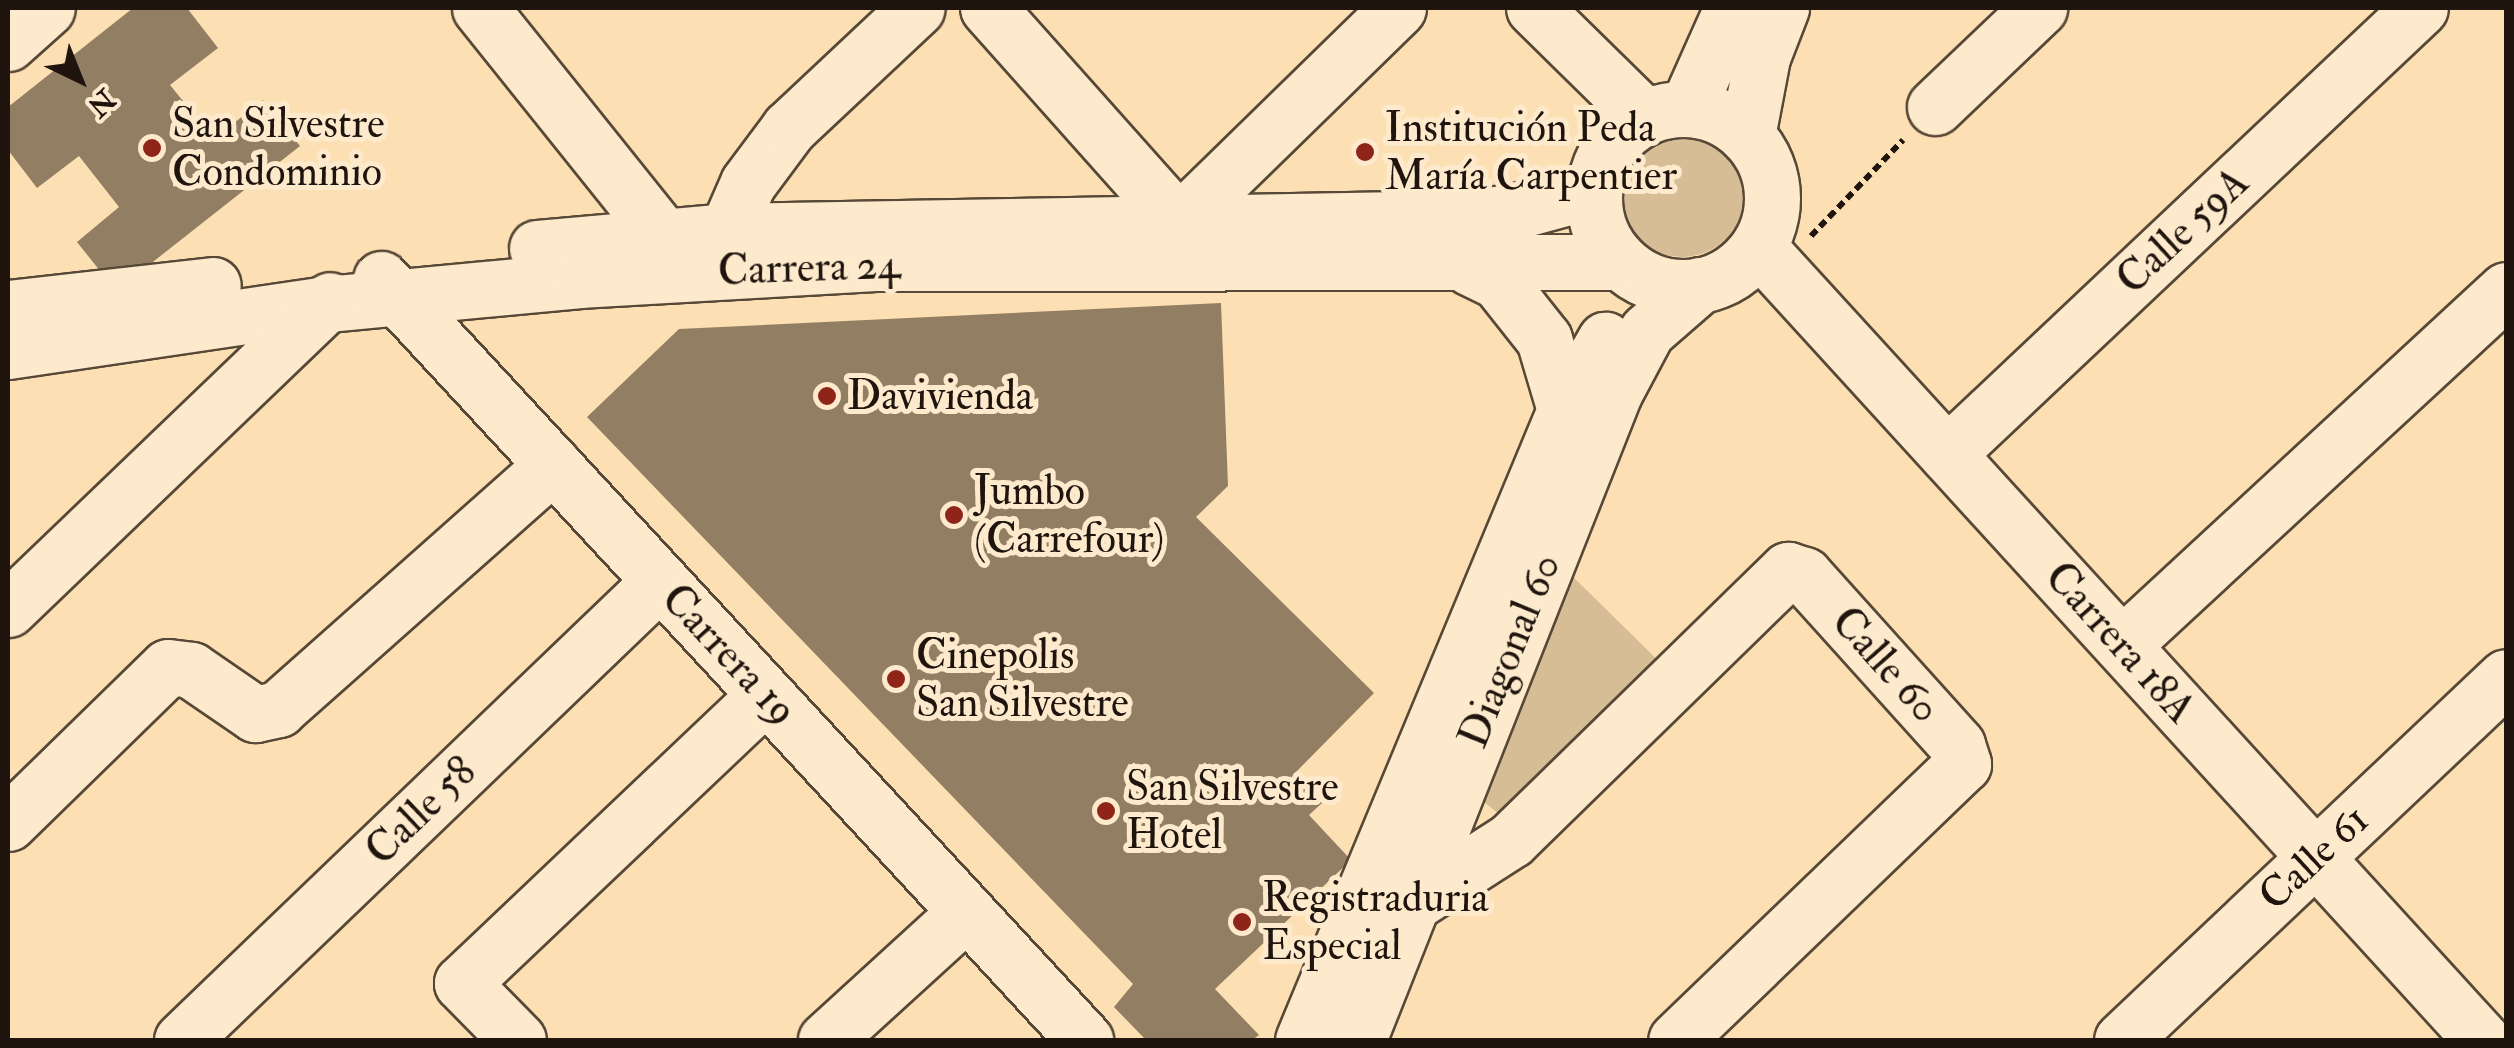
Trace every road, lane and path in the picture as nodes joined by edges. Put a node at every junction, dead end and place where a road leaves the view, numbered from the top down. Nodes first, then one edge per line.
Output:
1 (47, 8) edge
2 (480, 8) edge
3 (917, 8) edge
4 (988, 8) edge
5 (1398, 8) edge
6 (1534, 8) edge
7 (1732, 8) edge
8 (1781, 8) edge
9 (2039, 8) edge
10 (2420, 8) edge
11 (8, 42) edge
12 (1935, 106) joint
13 (1666, 113) junction
14 (1747, 136) junction
15 (1594, 190) junction
16 (1180, 222) junction
17 (726, 231) junction
18 (662, 234) junction
19 (1769, 258) junction
20 (1469, 267) junction
21 (1629, 270) junction
22 (1700, 285) junction
23 (363, 286) junction
24 (2506, 290) edge
25 (8, 308) edge
26 (8, 352) edge
27 (1565, 410) junction
28 (1947, 454) junction
29 (554, 466) junction
30 (660, 581) junction
31 (8, 609) edge
32 (2122, 645) junction
33 (2506, 676) edge
34 (765, 694) junction
35 (1457, 781) junction
36 (8, 823) edge
37 (1511, 840) junction
38 (2315, 858) junction
39 (1406, 908) junction
40 (966, 912) junction
41 (1056, 1030) edge
42 (182, 1040) edge
43 (518, 1040) edge
44 (826, 1040) edge
45 (1303, 1040) edge
46 (1358, 1040) edge
47 (1676, 1040) edge
48 (2122, 1040) edge
49 (2482, 1040) edge

1 - 11 street
2 - 18 street
3 - 17 street
4 - 16 street
5 - 16 street
6 - 13 street
7 - 13 street
8 - 14 street
9 - 12 street
10 - 28 street, Calle 59A
12 - 19 path
13 - 14 street
13 - 15 street
14 - 19 street
15 - 16 street, Carrera 24
15 - 21 street
16 - 17 street, Carrera 24
17 - 18 street, Carrera 24
18 - 23 street, Carrera 24
19 - 22 street
19 - 28 street, Carrera 18A
20 - 21 street, Carrera 24
20 - 23 street, Carrera 24
20 - 27 street
21 - 22 street
21 - 27 street, Diagonal 60
22 - 35 street, Diagonal 60
23 - 25 street, Carrera 24
23 - 26 street, Carrera 24
23 - 29 street, Carrera 19
23 - 31 street
24 - 32 street
27 - 45 street, Diagonal 60
28 - 32 street, Carrera 18A
29 - 30 street, Carrera 19
29 - 36 street
30 - 34 street, Carrera 19
30 - 42 street, Calle 58
32 - 38 street, Carrera 18A
33 - 38 street, Calle 61
34 - 40 street, Carrera 19
34 - 43 street
35 - 37 street
35 - 39 street, Diagonal 60
37 - 39 street, Calle 60
37 - 47 street, Calle 60
38 - 48 street, Calle 61
38 - 49 street, Carrera 18A
39 - 46 street, Diagonal 60
40 - 41 street, Carrera 19
40 - 44 street

